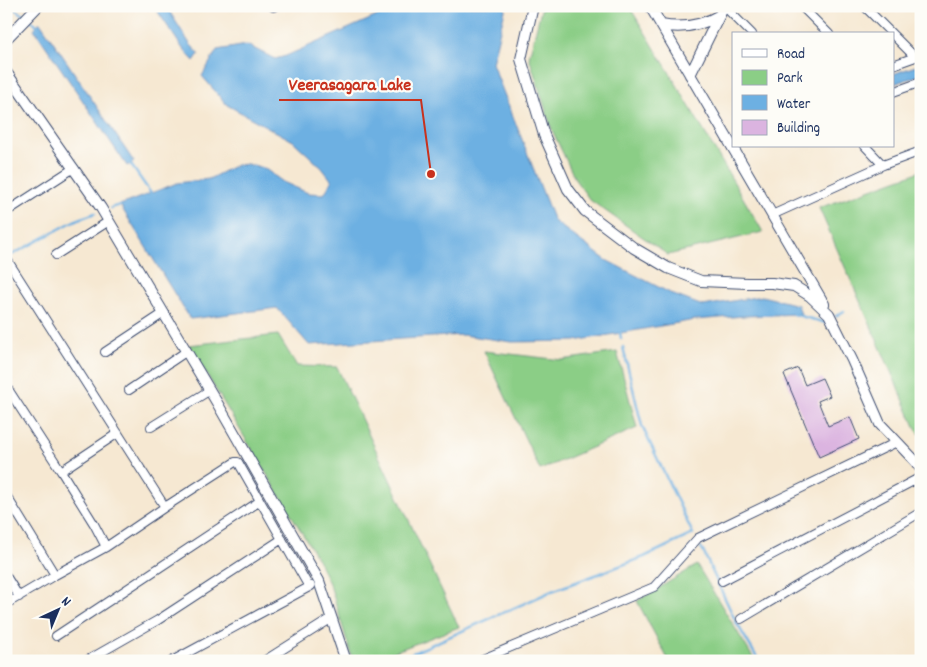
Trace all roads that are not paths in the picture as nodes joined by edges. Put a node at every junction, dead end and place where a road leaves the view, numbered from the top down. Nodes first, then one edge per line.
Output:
1 (38, 6) edge
2 (533, 6) edge
3 (650, 6) edge
4 (802, 6) edge
5 (864, 6) edge
6 (722, 9) edge
7 (661, 25) junction
8 (750, 32) edge
9 (827, 32) edge
10 (890, 32) edge
11 (894, 36) edge
12 (6, 39) edge
13 (918, 56) edge
14 (894, 65) edge
15 (6, 72) edge
16 (690, 75) junction
17 (921, 82) edge
18 (894, 92) edge
19 (731, 138) edge
20 (736, 148) edge
21 (867, 148) edge
22 (921, 151) edge
23 (883, 165) junction
24 (74, 168) junction
25 (6, 212) edge
26 (772, 215) junction
27 (109, 221) junction
28 (56, 255) dead end
29 (7, 260) edge
30 (164, 313) junction
31 (829, 314) junction
32 (187, 351) junction
33 (104, 352) dead end
34 (6, 386) edge
35 (129, 390) dead end
36 (210, 390) junction
37 (151, 428) dead end
38 (118, 432) junction
39 (897, 442) junction
40 (921, 469) edge
41 (61, 471) junction
42 (921, 478) edge
43 (6, 495) edge
44 (260, 501) junction
45 (165, 507) junction
46 (921, 512) edge
47 (282, 539) junction
48 (106, 547) junction
49 (54, 575) junction
50 (6, 576) edge
51 (319, 581) junction
52 (722, 581) dead end
53 (309, 587) junction
54 (18, 597) junction
55 (6, 604) edge
56 (332, 618) junction
57 (741, 619) dead end
58 (56, 636) dead end
59 (345, 660) edge
60 (86, 661) edge
61 (172, 661) edge
62 (264, 661) edge
63 (478, 661) edge

1 - 12 street
2 - 31 street
3 - 7 street
4 - 9 street
5 - 10 street
6 - 7 street
6 - 8 street
6 - 16 street
7 - 16 street
11 - 13 street
13 - 14 street
15 - 24 street
16 - 19 street
17 - 18 street
20 - 26 street
21 - 23 street
22 - 23 street
23 - 26 street
24 - 25 street
24 - 27 street
26 - 31 street
27 - 28 street
27 - 30 street
29 - 38 street
30 - 32 street
30 - 33 street
31 - 39 street
32 - 35 street
32 - 36 street
34 - 41 street
36 - 37 street
36 - 51 street
38 - 41 street
38 - 45 street
39 - 40 street
39 - 63 street
41 - 48 street
42 - 52 street
43 - 49 street
44 - 45 street
44 - 47 street
44 - 58 street
45 - 48 street
46 - 57 street
47 - 53 street
47 - 60 street
48 - 49 street
49 - 54 street
50 - 54 street
51 - 53 street
51 - 56 street
53 - 61 street
54 - 55 street
56 - 59 street
56 - 62 street

